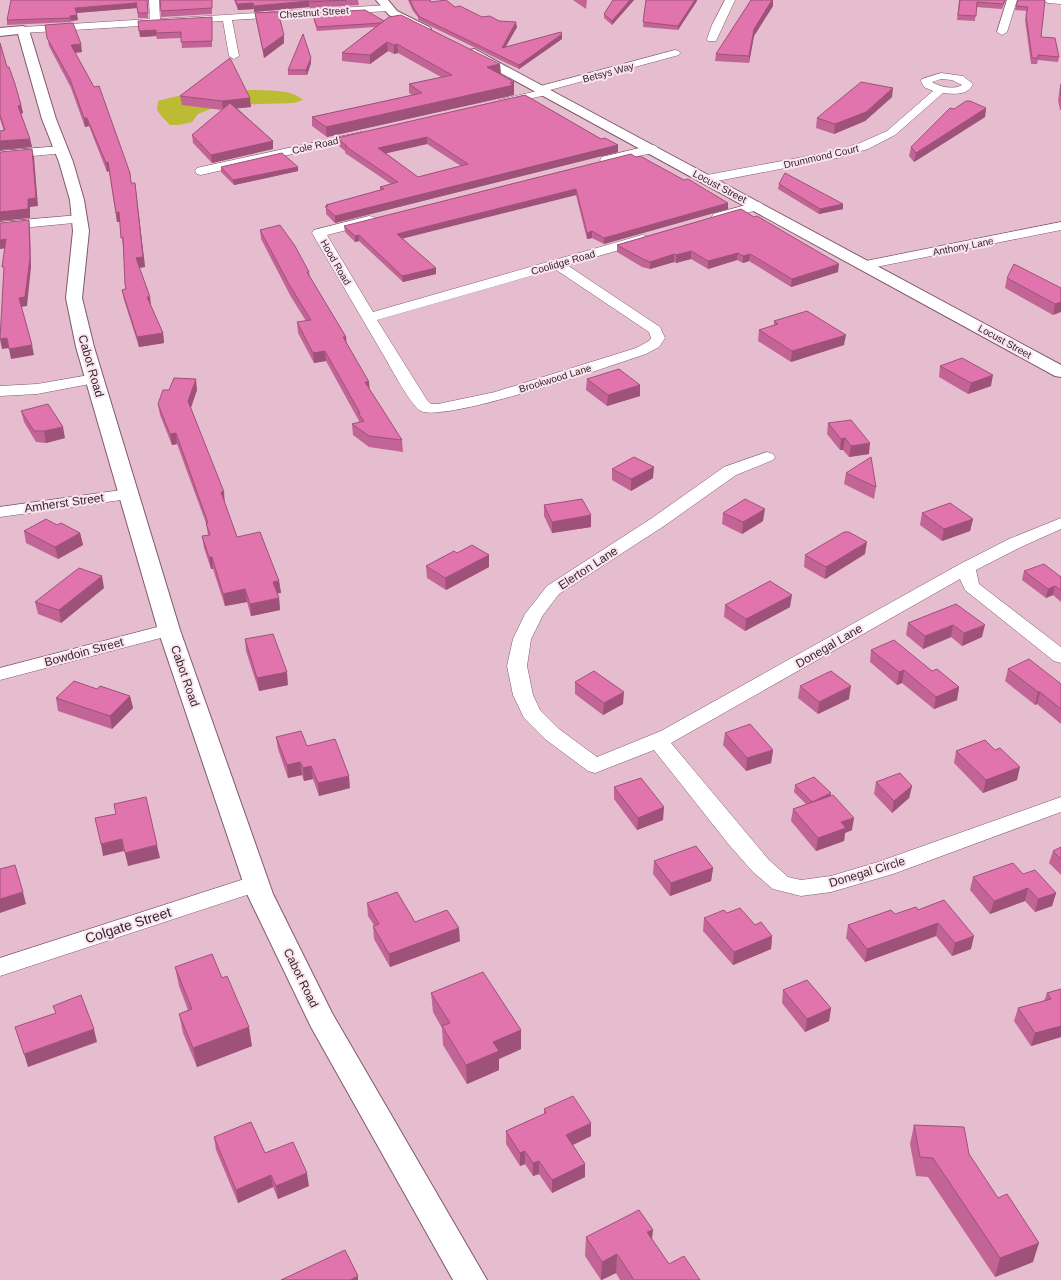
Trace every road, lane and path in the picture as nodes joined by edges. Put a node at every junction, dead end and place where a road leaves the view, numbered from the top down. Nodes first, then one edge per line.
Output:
1 (154, 0) edge
2 (730, 0) edge
3 (1012, 0) edge
4 (1048, 0) edge
5 (1061, 1) edge
6 (385, 4) edge
7 (227, 18) junction
8 (155, 22) junction
9 (23, 30) junction
10 (0, 32) edge
11 (1002, 32) dead end
12 (434, 34) edge
13 (712, 39) dead end
14 (460, 47) edge
15 (675, 53) dead end
16 (234, 56) dead end
17 (544, 90) junction
18 (940, 90) dead end
19 (488, 106) edge
20 (374, 132) edge
21 (652, 149) junction
22 (61, 150) junction
23 (0, 155) edge
24 (598, 162) edge
25 (201, 171) dead end
26 (708, 179) junction
27 (756, 206) junction
28 (381, 217) edge
29 (79, 219) junction
30 (705, 221) edge
31 (0, 226) edge
32 (1061, 226) edge
33 (653, 236) edge
34 (557, 264) junction
35 (866, 265) junction
36 (369, 318) junction
37 (1061, 372) edge
38 (95, 379) junction
39 (0, 391) edge
40 (767, 457) dead end
41 (129, 494) junction
42 (0, 512) edge
43 (1061, 522) edge
44 (966, 568) junction
45 (169, 630) junction
46 (1061, 657) edge
47 (0, 674) edge
48 (658, 742) junction
49 (595, 766) joint
50 (1061, 804) edge
51 (257, 883) junction
52 (0, 967) edge
53 (471, 1280) edge

1 - 8 street
2 - 13 street
3 - 11 street
4 - 5 street
6 - 7 street, Chestnut Street
6 - 12 street
7 - 8 street, Chestnut Street
7 - 16 street
8 - 9 street, Chestnut Street
9 - 10 street, Chestnut Street
9 - 22 street, Cabot Road
14 - 17 street, Locust Street
15 - 17 street, Betsys Way
17 - 19 street
17 - 21 street, Locust Street
18 - 26 street, Drummond Court
20 - 25 street, Cole Road
21 - 24 street
21 - 26 street, Locust Street
22 - 23 street
22 - 29 street, Cabot Road
26 - 27 street, Locust Street
27 - 30 street
27 - 35 street, Locust Street
28 - 36 street, Hood Road
29 - 31 street
29 - 38 street, Cabot Road
32 - 35 street, Anthony Lane
33 - 34 street, Coolidge Road
34 - 36 street, Coolidge Road
34 - 36 street, Brookwood Lane
35 - 37 street, Locust Street
38 - 39 street
38 - 41 street, Cabot Road
40 - 49 street, Elerton Lane
41 - 42 street, Amherst Street
41 - 45 street, Cabot Road
43 - 44 street, Donegal Lane
44 - 46 street
44 - 48 street, Donegal Lane
45 - 47 street, Bowdoin Street
45 - 51 street, Cabot Road
48 - 49 street, Donegal Lane
48 - 50 street, Donegal Circle
51 - 52 street, Colgate Street
51 - 53 street, Cabot Road

